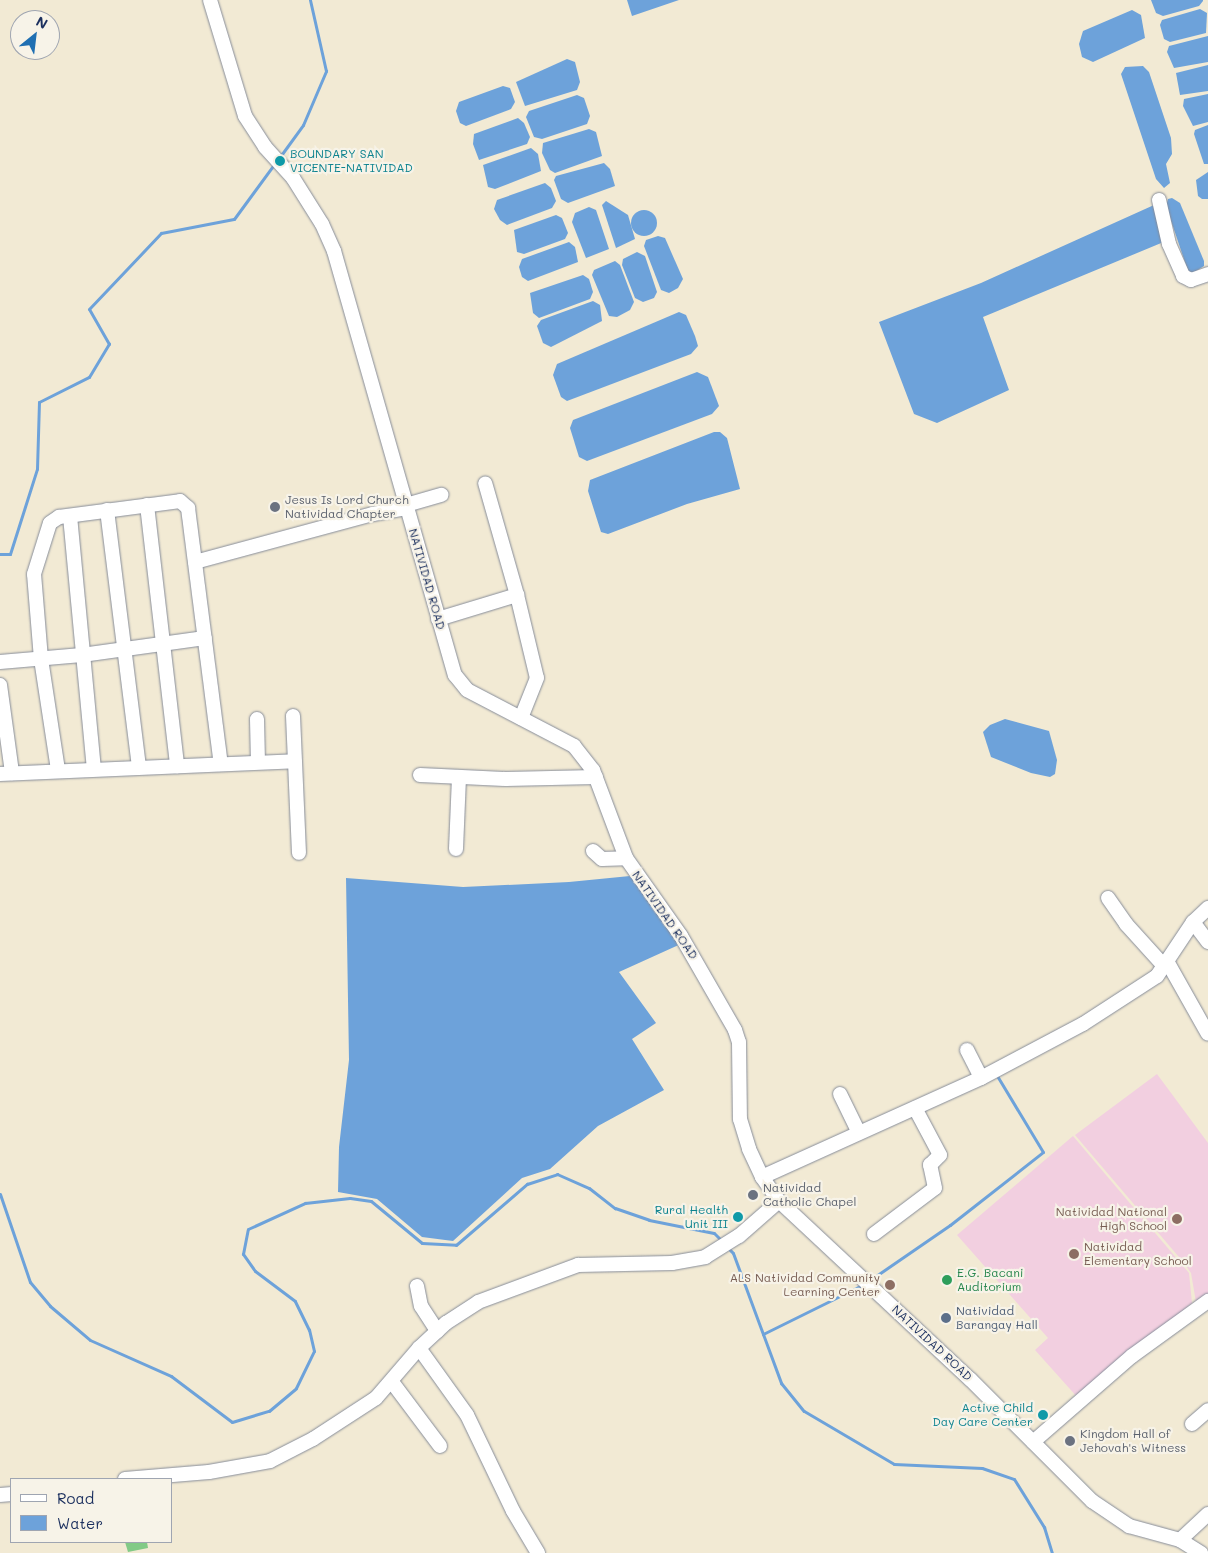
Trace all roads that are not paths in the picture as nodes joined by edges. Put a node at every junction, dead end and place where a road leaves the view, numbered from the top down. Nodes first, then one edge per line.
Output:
1 (210, 0) edge
2 (1159, 200) dead end
3 (1208, 274) edge
4 (486, 483) dead end
5 (442, 495) dead end
6 (146, 505) junction
7 (406, 507) junction
8 (106, 510) junction
9 (70, 516) junction
10 (195, 562) junction
11 (517, 595) junction
12 (438, 619) junction
13 (205, 638) junction
14 (163, 644) junction
15 (123, 650) junction
16 (82, 655) junction
17 (42, 659) junction
18 (0, 662) edge
19 (0, 686) edge
20 (293, 716) dead end
21 (521, 718) junction
22 (257, 719) dead end
23 (295, 761) junction
24 (258, 762) junction
25 (222, 764) junction
26 (177, 766) junction
27 (139, 767) junction
28 (94, 769) junction
29 (58, 770) junction
30 (6, 774) edge
31 (420, 775) dead end
32 (459, 777) junction
33 (596, 777) junction
34 (456, 849) dead end
35 (593, 852) dead end
36 (299, 853) dead end
37 (626, 858) junction
38 (1108, 898) dead end
39 (1208, 908) edge
40 (1193, 922) junction
41 (1208, 942) edge
42 (1166, 965) junction
43 (1208, 1034) edge
44 (967, 1050) dead end
45 (981, 1078) junction
46 (840, 1094) dead end
47 (915, 1108) junction
48 (859, 1133) junction
49 (762, 1177) junction
50 (780, 1201) junction
51 (874, 1234) dead end
52 (417, 1286) dead end
53 (1206, 1307) edge
54 (437, 1331) junction
55 (419, 1348) junction
56 (392, 1382) junction
57 (1208, 1410) edge
58 (1192, 1424) dead end
59 (1033, 1442) junction
60 (440, 1446) dead end
61 (137, 1478) edge
62 (1208, 1514) edge
63 (1180, 1540) junction
64 (538, 1553) edge
65 (1201, 1553) edge

1 - 7 street, NATIVIDAD ROAD
2 - 3 street
4 - 11 street
5 - 7 street
6 - 8 street
6 - 10 street
6 - 14 street
7 - 10 street
7 - 12 street, NATIVIDAD ROAD
8 - 9 street
8 - 15 street
9 - 16 street
9 - 17 street
10 - 13 street
11 - 12 street
11 - 21 street
12 - 21 street, NATIVIDAD ROAD
13 - 14 street
13 - 25 street
14 - 15 street
14 - 26 street
15 - 16 street
15 - 27 street
16 - 17 street
16 - 28 street
17 - 18 street
17 - 29 street
19 - 30 street
20 - 23 street
21 - 33 street, NATIVIDAD ROAD
22 - 24 street
23 - 24 street
23 - 36 street
24 - 25 street
25 - 26 street
26 - 27 street
27 - 28 street
28 - 29 street
29 - 30 street
31 - 32 street
32 - 33 street
32 - 34 street
33 - 37 street, NATIVIDAD ROAD
35 - 37 street
37 - 49 street, NATIVIDAD ROAD
38 - 42 street
39 - 40 street
40 - 41 street
40 - 42 street
42 - 43 street
42 - 45 street
44 - 45 street
45 - 47 street
46 - 48 street
47 - 48 street
47 - 51 street
48 - 49 street
49 - 50 street, NATIVIDAD ROAD
50 - 54 street
50 - 59 street, NATIVIDAD ROAD
52 - 54 street
53 - 59 street
54 - 55 street
55 - 56 street
55 - 64 street
56 - 60 street
56 - 61 street
57 - 58 street
59 - 63 street, NATIVIDAD ROAD
62 - 63 street
63 - 65 street, NATIVIDAD ROAD

